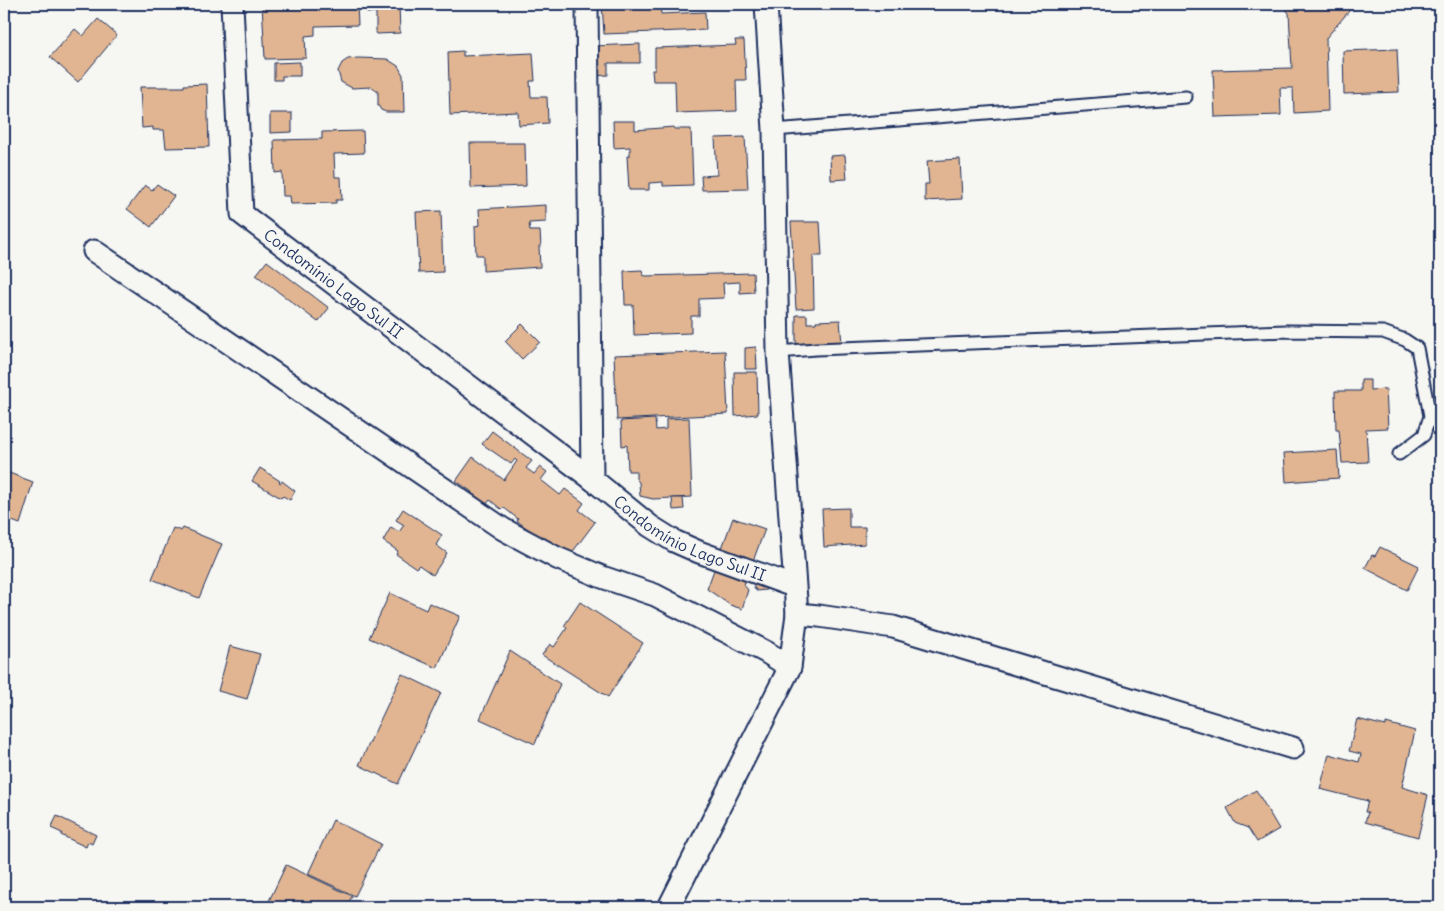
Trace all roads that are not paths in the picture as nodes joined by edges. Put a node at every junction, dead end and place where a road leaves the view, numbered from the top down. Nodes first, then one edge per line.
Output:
1 (232, 4) edge
2 (587, 4) edge
3 (766, 4) edge
4 (1186, 97) dead end
5 (774, 130) junction
6 (94, 251) dead end
7 (778, 352) junction
8 (1399, 454) dead end
9 (592, 479) junction
10 (794, 586) junction
11 (796, 614) junction
12 (790, 666) junction
13 (1293, 748) dead end
14 (669, 907) edge

1 - 9 street, Condomínio Lago Sul II
2 - 9 street
3 - 5 street
4 - 5 lane
5 - 7 street
6 - 12 street
7 - 8 lane
7 - 10 street
9 - 10 street, Condomínio Lago Sul II
10 - 11 street
11 - 12 street
11 - 13 street
12 - 14 street

